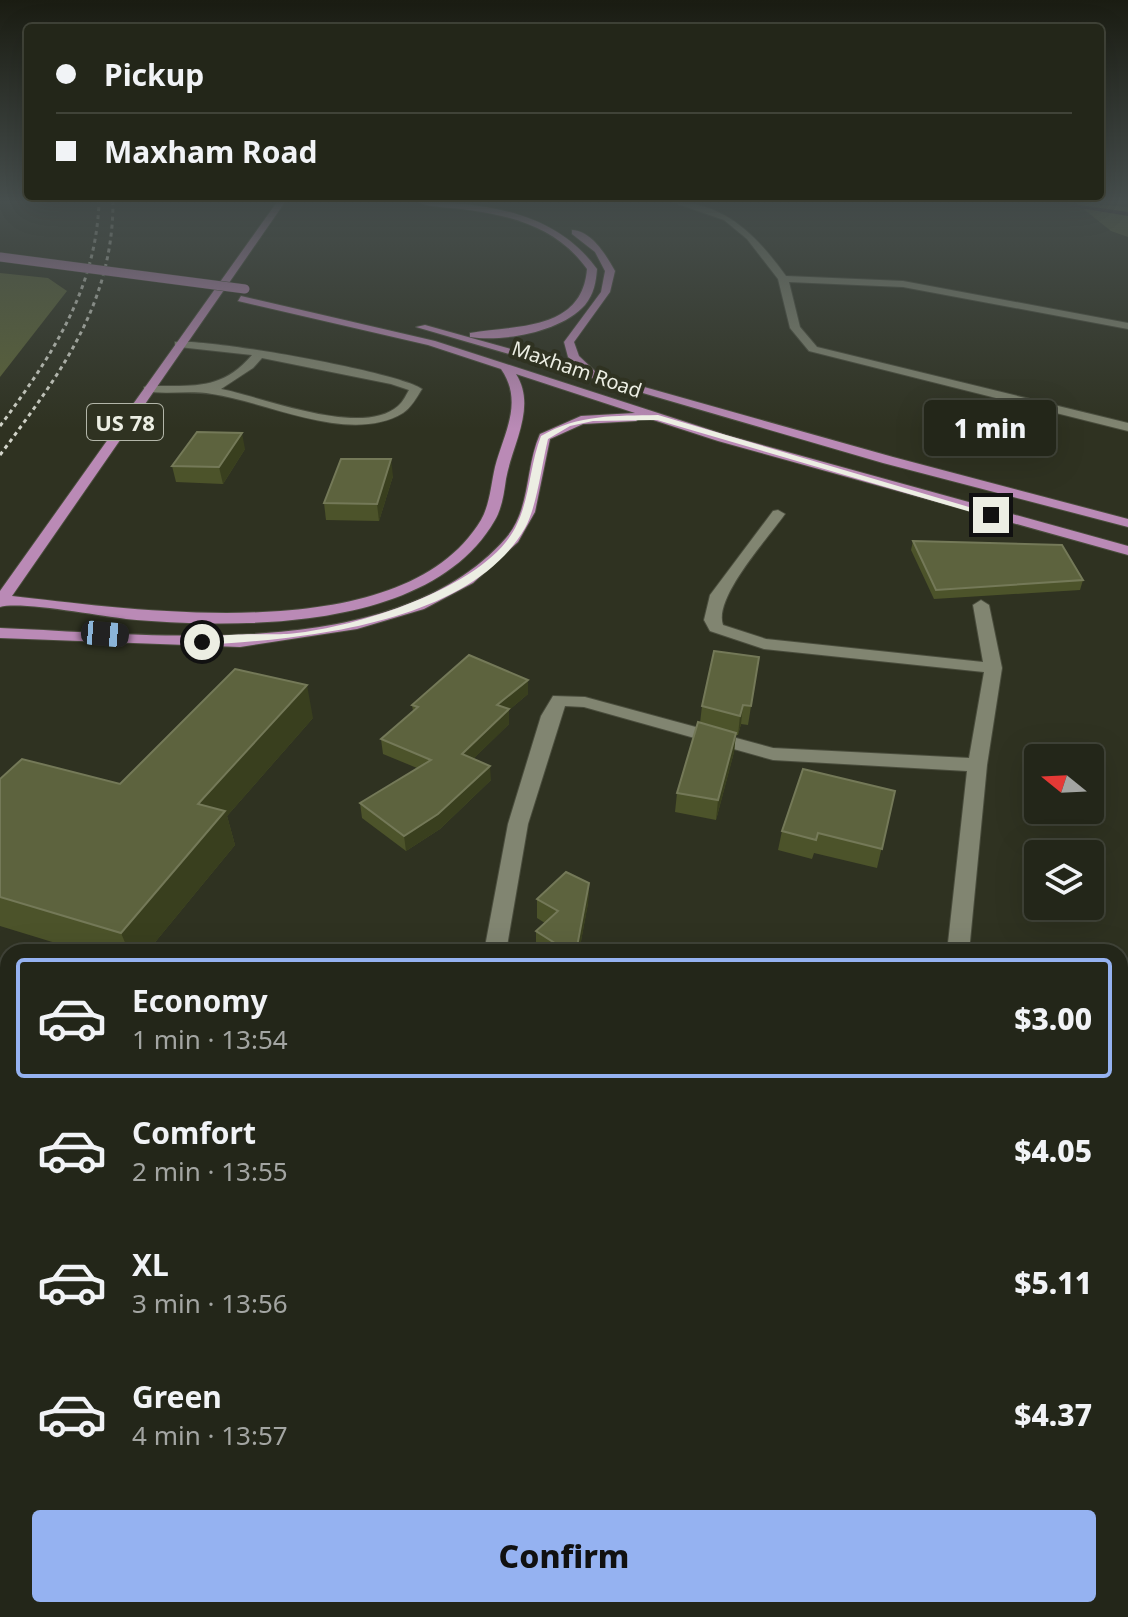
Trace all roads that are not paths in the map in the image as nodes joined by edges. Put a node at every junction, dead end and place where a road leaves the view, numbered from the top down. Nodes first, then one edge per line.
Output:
1 (109, 277) edge
2 (134, 277) edge
3 (227, 277) edge
4 (592, 277) edge
5 (608, 277) edge
6 (783, 279) joint
7 (243, 294) junction
8 (303, 306) junction
9 (347, 310) dead end
10 (403, 323) dead end
11 (1128, 326) edge
12 (446, 333) junction
13 (179, 344) junction
14 (259, 354) junction
15 (504, 366) junction
16 (596, 375) junction
17 (148, 389) junction
18 (211, 390) junction
19 (658, 418) junction
20 (1128, 427) edge
21 (778, 514) dead end
22 (1128, 523) edge
23 (1128, 551) edge
24 (1, 601) edge
25 (981, 605) dead end
26 (0, 633) edge
27 (993, 668) junction
28 (977, 765) junction
29 (496, 944) edge
30 (959, 944) edge

1 - 7 main road
2 - 7 main road, bridge
3 - 13 main road, US 78
4 - 12 main road
5 - 16 main road
6 - 11 street
6 - 20 street
7 - 8 main road, Maxham Road
8 - 9 main road, Maxham Road
8 - 15 main road, Maxham Road
10 - 12 main road, Maxham Road
12 - 16 main road, Maxham Road
13 - 14 street
13 - 17 main road, US 78
14 - 18 street
14 - 18 street
15 - 19 main road, Maxham Road
15 - 24 main road
16 - 22 main road, Maxham Road
17 - 18 street
17 - 24 main road, US 78
19 - 23 main road, Maxham Road
19 - 26 main road
21 - 27 street
25 - 27 street
27 - 28 street
28 - 29 street
28 - 30 street

